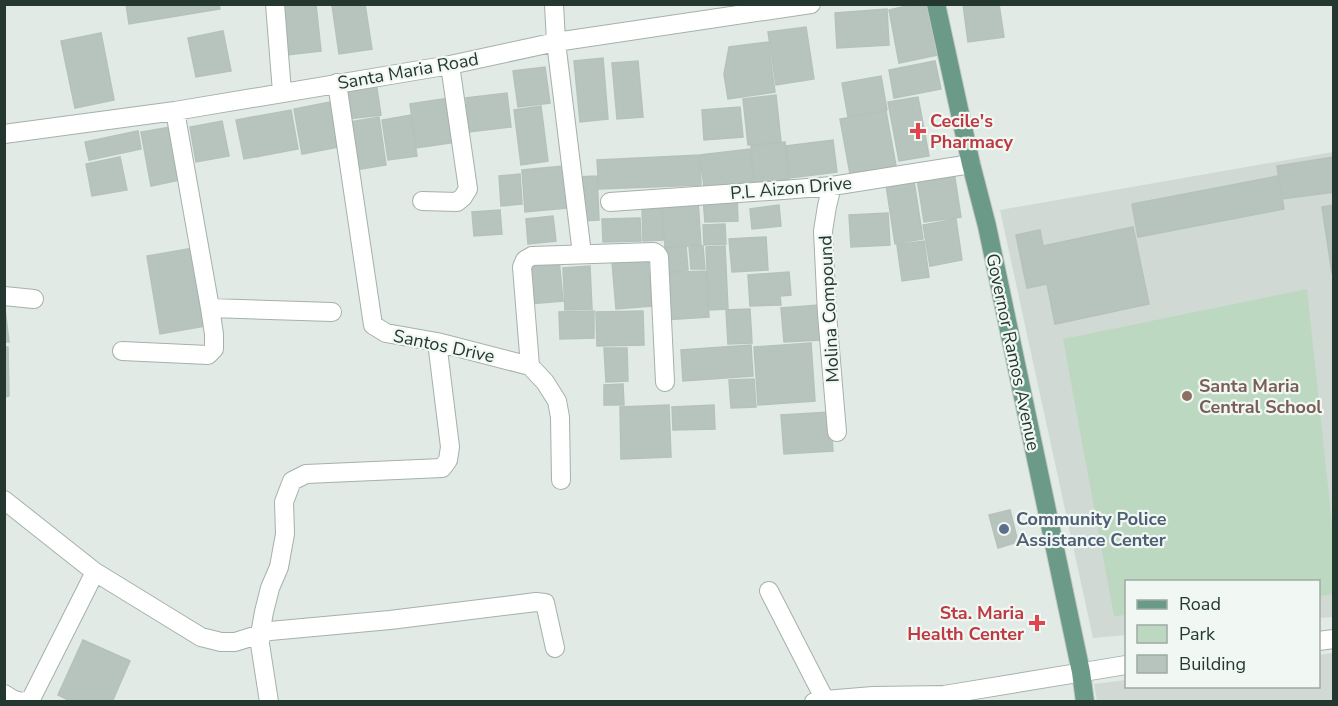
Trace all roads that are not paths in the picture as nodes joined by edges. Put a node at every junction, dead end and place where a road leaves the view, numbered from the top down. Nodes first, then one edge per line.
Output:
1 (275, 4) edge
2 (554, 4) edge
3 (683, 4) edge
4 (811, 4) edge
5 (936, 4) edge
6 (774, 7) edge
7 (685, 23) junction
8 (556, 42) junction
9 (450, 65) junction
10 (337, 83) junction
11 (282, 92) junction
12 (175, 111) junction
13 (4, 134) edge
14 (971, 164) junction
15 (832, 186) junction
16 (422, 201) dead end
17 (610, 202) dead end
18 (582, 254) junction
19 (4, 296) edge
20 (34, 298) dead end
21 (210, 308) junction
22 (332, 312) dead end
23 (437, 342) junction
24 (122, 351) dead end
25 (530, 366) junction
26 (665, 382) dead end
27 (837, 432) dead end
28 (561, 480) dead end
29 (4, 500) edge
30 (95, 572) junction
31 (769, 591) dead end
32 (260, 634) junction
33 (555, 648) dead end
34 (1125, 665) edge
35 (1080, 672) junction
36 (4, 694) edge
37 (945, 698) edge
38 (874, 699) edge
39 (820, 701) edge
40 (22, 702) edge
41 (269, 702) edge
42 (1086, 702) edge

1 - 11 street
2 - 8 street
3 - 7 street
4 - 6 street, Santa Maria Road
5 - 14 main road, Governor Ramos Avenue
6 - 7 street, Santa Maria Road
7 - 8 street, Santa Maria Road
8 - 9 street, Santa Maria Road
8 - 18 street
9 - 10 street, Santa Maria Road
9 - 16 street
10 - 11 street, Santa Maria Road
10 - 23 street, Santos Drive
11 - 12 street, Santa Maria Road
12 - 13 street, Santa Maria Road
12 - 21 street
14 - 15 street, P.L Aizon Drive
14 - 35 main road, Governor Ramos Avenue
15 - 17 street, P.L Aizon Drive
15 - 27 street, Molina Compound
18 - 25 street
18 - 26 street
19 - 20 street
21 - 22 street
21 - 24 street
23 - 25 street, Santos Drive
23 - 32 street
25 - 28 street
29 - 30 street
30 - 32 street
30 - 40 street
31 - 39 street
32 - 33 street
32 - 41 street
34 - 35 street
35 - 37 street
35 - 42 main road, Governor Ramos Avenue
36 - 40 street
37 - 38 street
38 - 39 street

